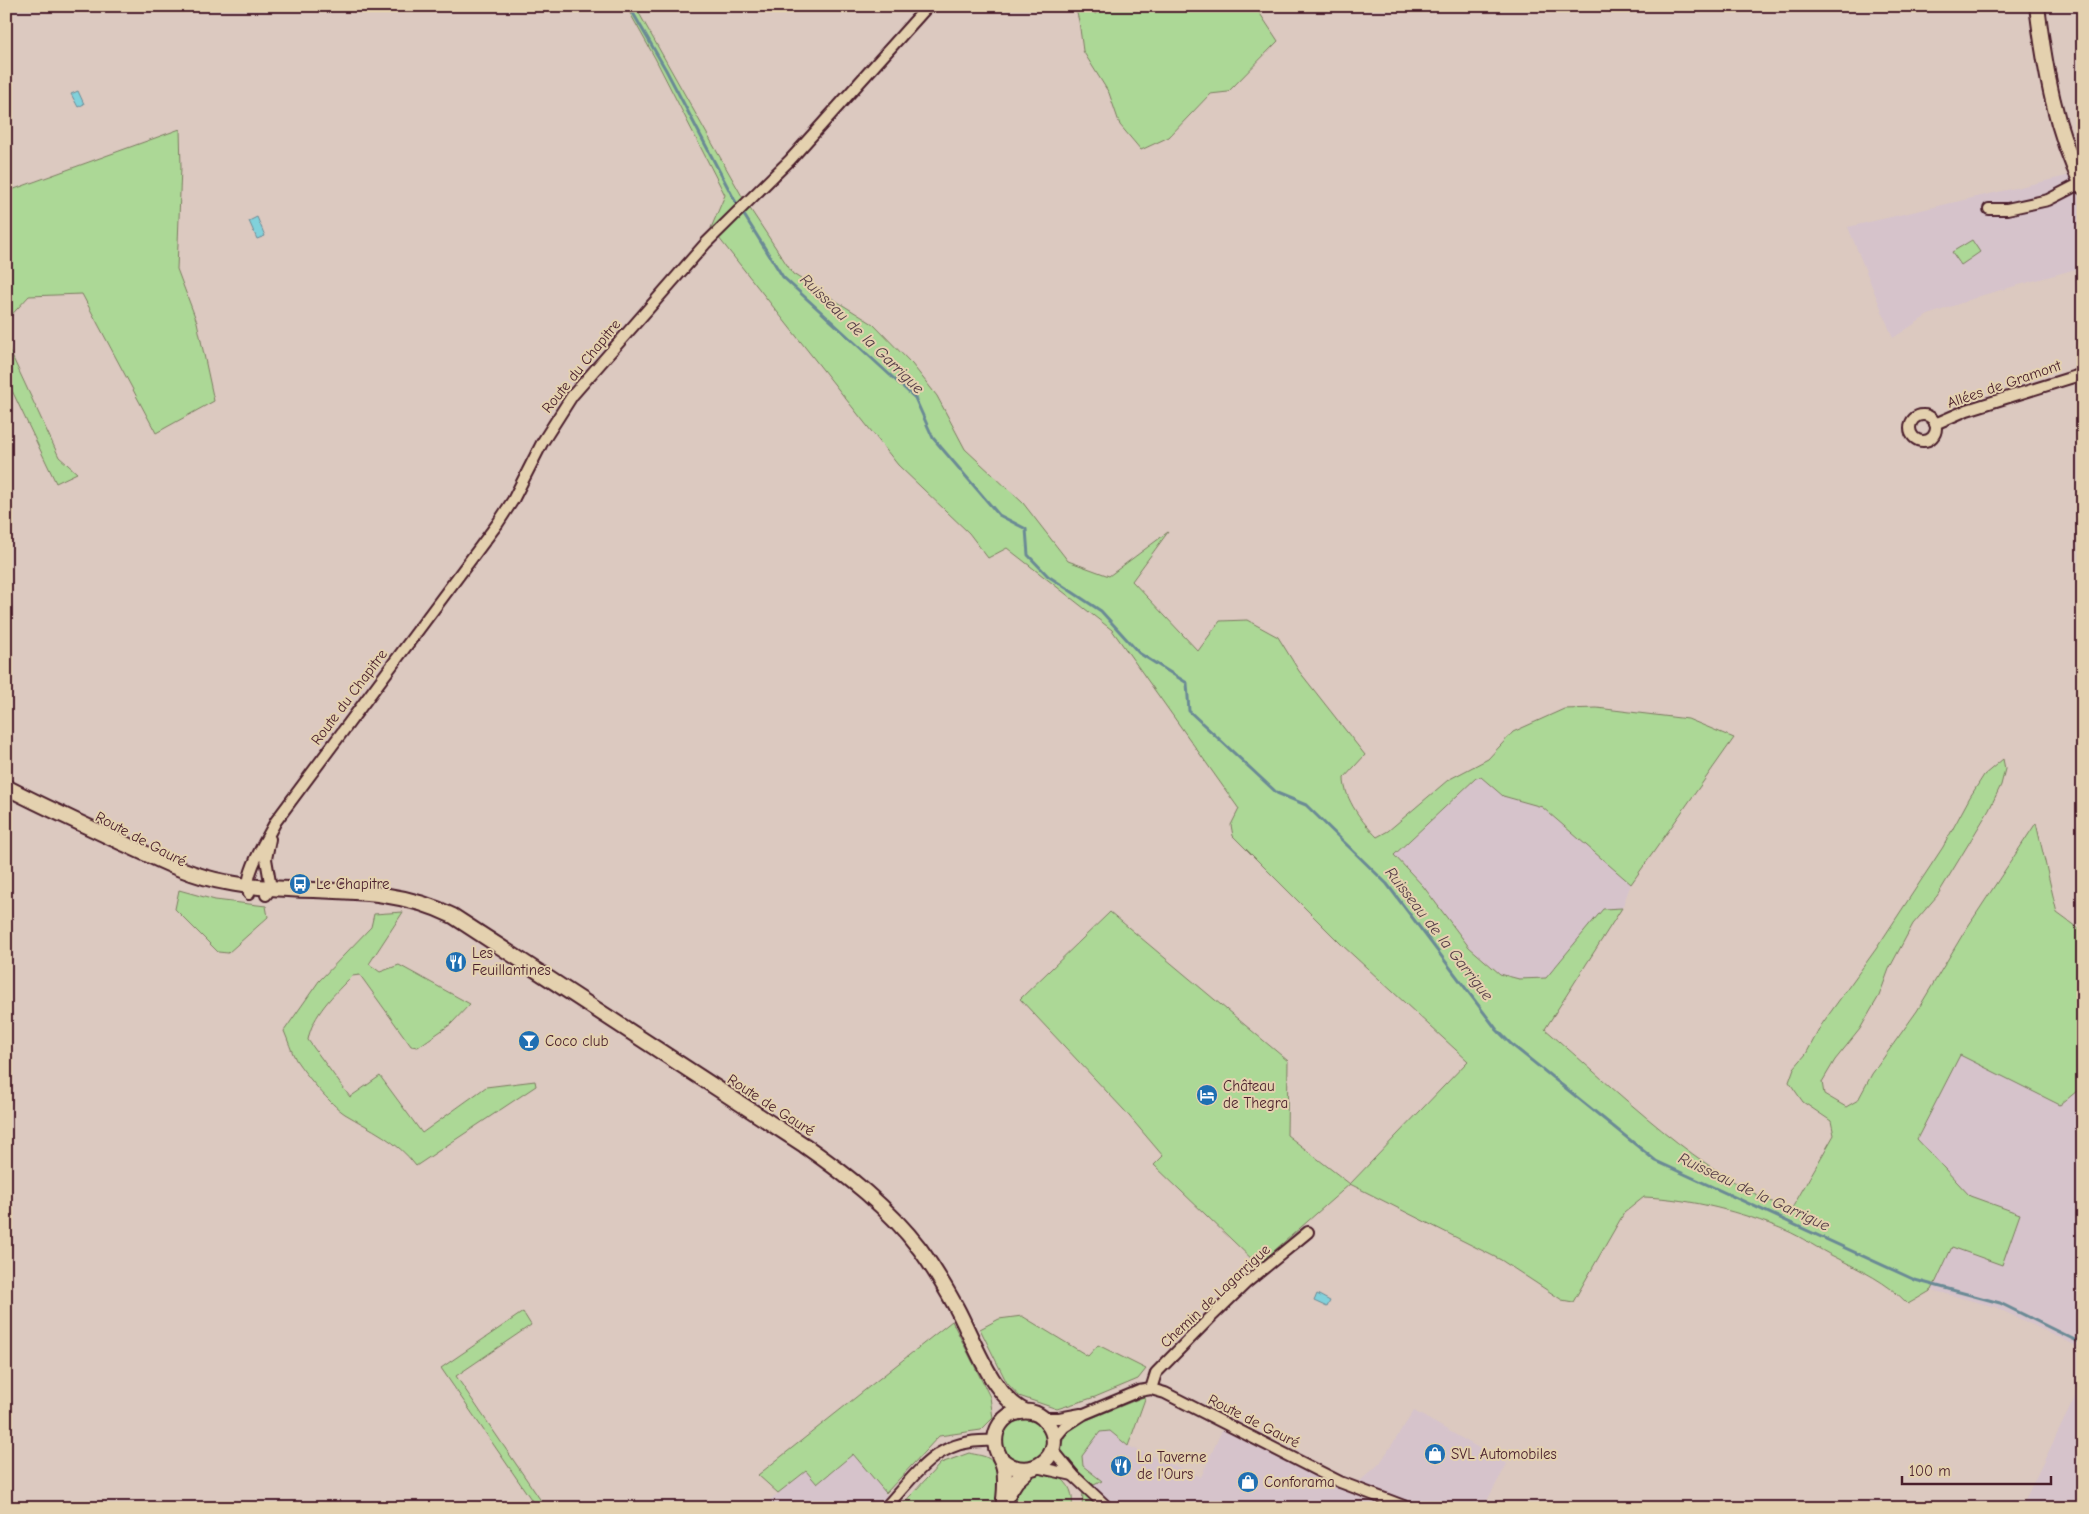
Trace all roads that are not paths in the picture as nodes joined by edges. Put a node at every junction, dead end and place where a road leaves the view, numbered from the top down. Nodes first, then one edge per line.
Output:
1 (928, 6) edge
2 (2037, 6) edge
3 (2082, 185) edge
4 (1990, 209) dead end
5 (2083, 374) edge
6 (1936, 424) dead end
7 (6, 787) edge
8 (271, 831) junction
9 (247, 890) junction
10 (268, 892) junction
11 (1308, 1232) dead end
12 (993, 1380) junction
13 (1151, 1389) junction
14 (1024, 1411) junction
15 (1084, 1414) junction
16 (1043, 1418) junction
17 (1000, 1424) junction
18 (995, 1441) junction
19 (1053, 1444) junction
20 (1001, 1458) junction
21 (1032, 1468) junction
22 (1074, 1476) junction
23 (1003, 1504) edge
24 (885, 1508) edge
25 (1108, 1508) edge
26 (1409, 1508) edge

1 - 8 street, Route du Chapitre
2 - 3 street
3 - 4 street
5 - 6 street, Allées de Gramont
7 - 9 street, Route de Gauré
8 - 9 street, Route du Chapitre
8 - 10 street, Route du Chapitre
9 - 10 street, Route de Gauré
10 - 12 street, Route de Gauré
11 - 13 street, Chemin de Lagarrigue
12 - 14 street, Route de Gauré
12 - 17 street, Route de Gauré
13 - 15 street
13 - 26 street, Route de Gauré
14 - 16 street
14 - 17 street
15 - 16 street
15 - 19 street
16 - 19 street
17 - 18 street
18 - 20 street
18 - 24 street
19 - 21 street
19 - 22 street
20 - 21 street
20 - 23 street
21 - 22 street
21 - 23 street
22 - 25 street

